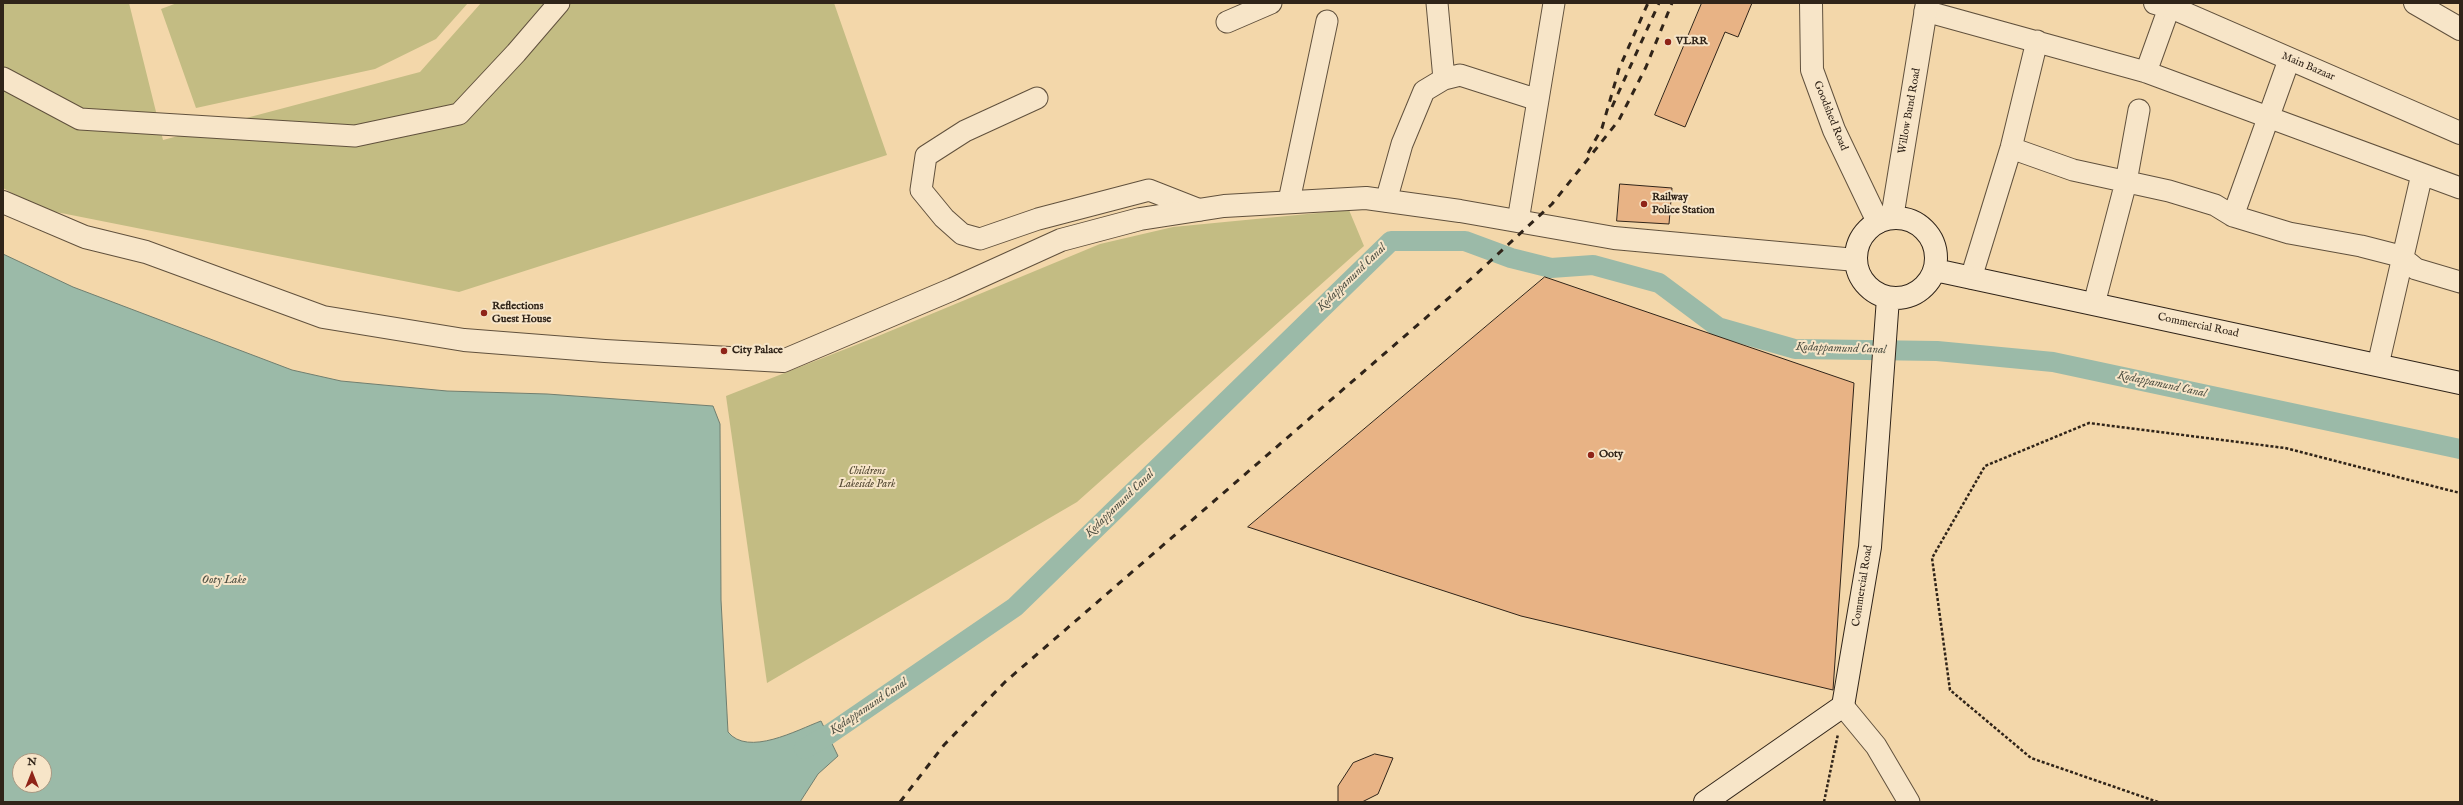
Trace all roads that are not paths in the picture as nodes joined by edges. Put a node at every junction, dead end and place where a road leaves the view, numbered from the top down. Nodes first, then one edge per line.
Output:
1 (559, 3) edge
2 (1271, 3) edge
3 (1437, 3) edge
4 (1554, 3) edge
5 (1811, 3) edge
6 (2415, 3) edge
7 (2162, 5) edge
8 (1926, 7) edge
9 (1327, 21) dead end
10 (1227, 22) dead end
11 (2460, 29) edge
12 (2037, 41) junction
13 (2289, 60) junction
14 (2146, 72) junction
15 (3, 78) edge
16 (1444, 79) junction
17 (1037, 98) dead end
18 (1538, 100) junction
19 (2139, 110) dead end
20 (2268, 116) junction
21 (2460, 133) edge
22 (2011, 148) junction
23 (2422, 174) junction
24 (2126, 182) junction
25 (2460, 188) edge
26 (1386, 200) junction
27 (3, 202) edge
28 (1289, 202) junction
29 (1200, 210) junction
30 (2233, 216) junction
31 (1885, 220) junction
32 (1518, 221) junction
33 (2403, 258) junction
34 (1856, 260) junction
35 (1935, 270) junction
36 (1971, 278) junction
37 (2460, 282) edge
38 (1888, 298) junction
39 (2094, 304) junction
40 (2378, 365) junction
41 (2460, 383) edge
42 (1844, 706) junction
43 (1705, 802) edge
44 (1909, 802) edge

1 - 15 street
2 - 10 street
3 - 16 street
4 - 18 street
5 - 31 street, Goodshed Road
6 - 11 street
7 - 13 street, Main Bazaar
7 - 14 street
8 - 12 street
8 - 31 street, Willow Bund Road
9 - 28 street
12 - 14 street
12 - 22 street
13 - 20 street
13 - 21 street, Main Bazaar
14 - 20 street
16 - 18 street
16 - 26 street
17 - 29 street
18 - 32 street
19 - 24 street
20 - 23 street
20 - 30 street
22 - 24 street
22 - 36 street
23 - 25 street
23 - 33 street
24 - 30 street
24 - 39 street
26 - 28 street
26 - 32 street
27 - 29 street
28 - 29 street
30 - 33 street
31 - 34 street
31 - 35 street
32 - 34 street
33 - 37 street
33 - 40 street
34 - 38 street
35 - 36 street, Commercial Road
35 - 38 street
36 - 39 street, Commercial Road
38 - 42 street, Commercial Road
39 - 40 street, Commercial Road
40 - 41 street, Commercial Road
42 - 43 street
42 - 44 street

